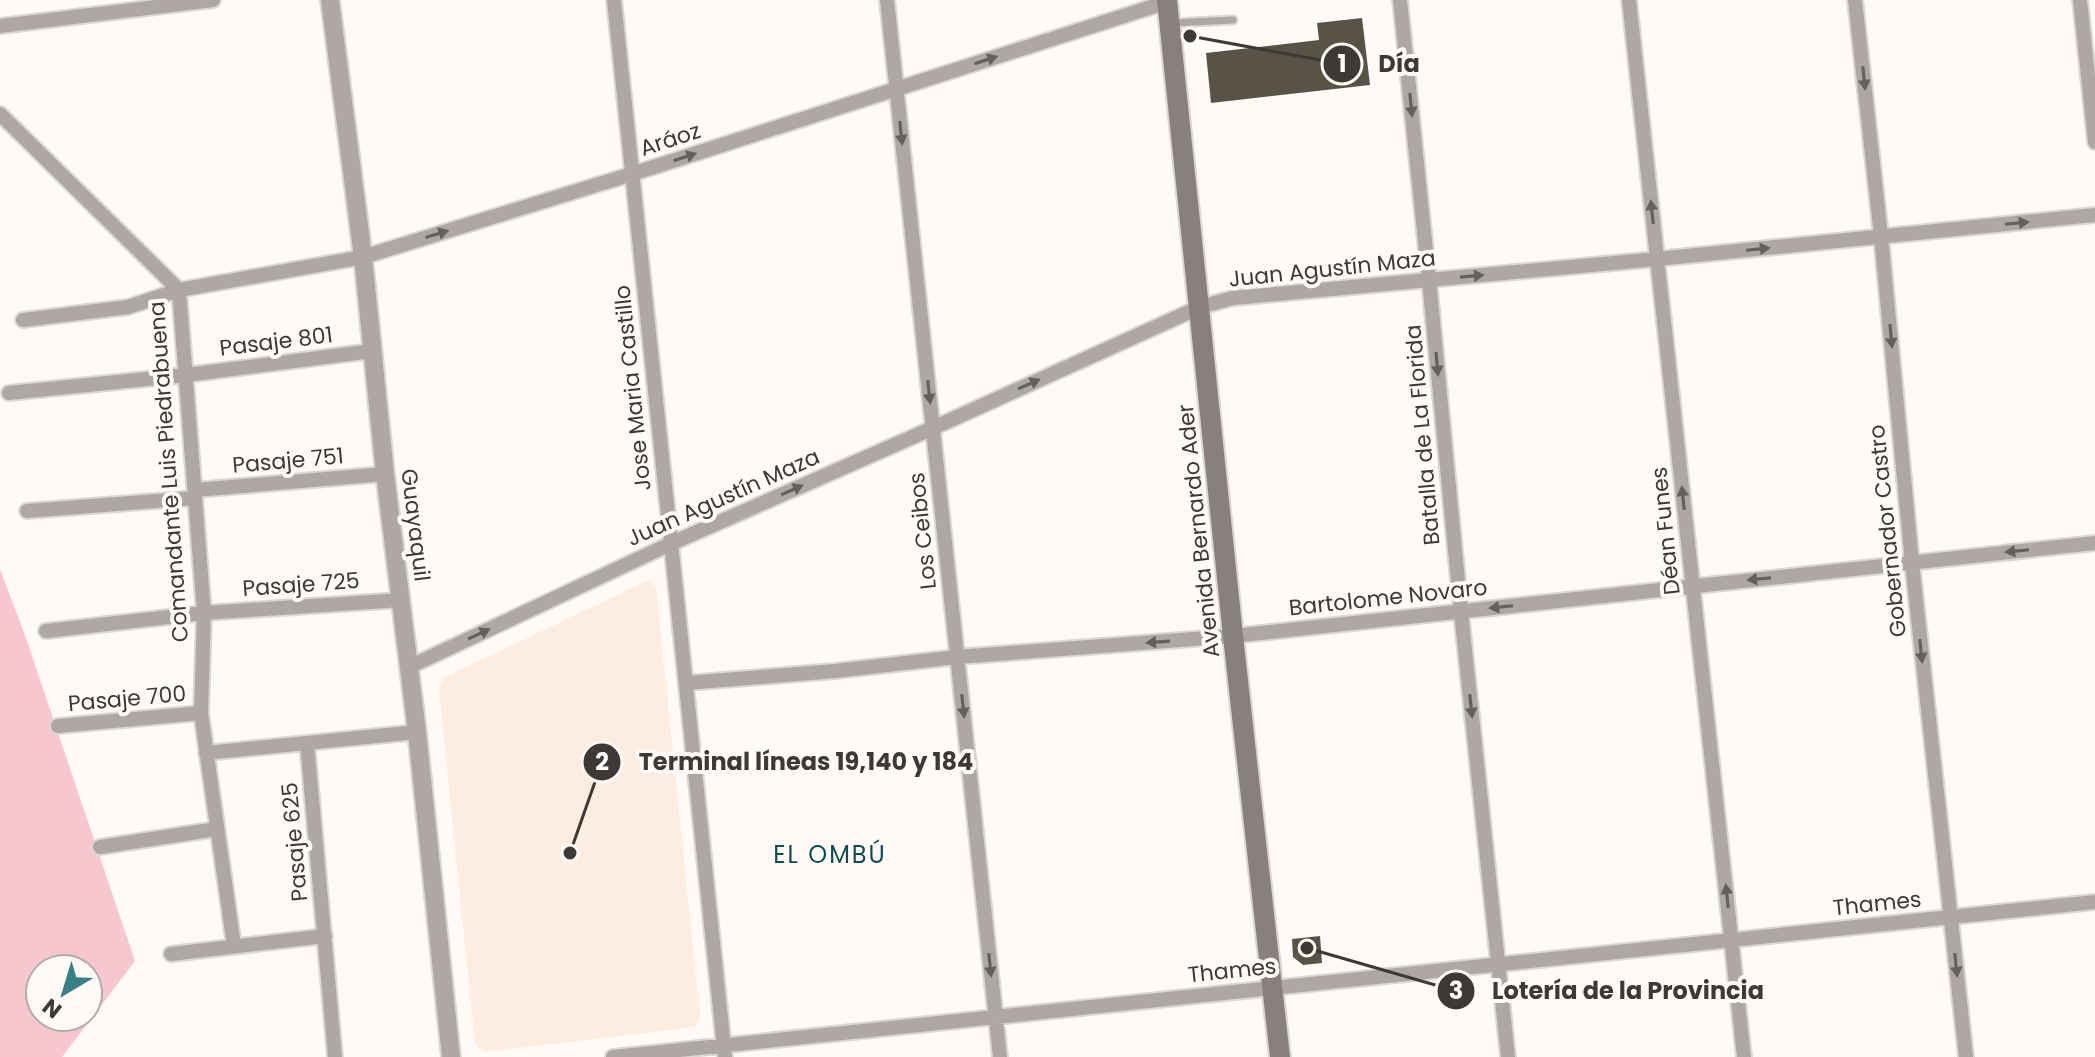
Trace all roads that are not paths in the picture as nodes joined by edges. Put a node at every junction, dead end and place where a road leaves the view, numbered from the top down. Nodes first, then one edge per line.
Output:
1 (213, 0) edge
2 (330, 0) edge
3 (614, 0) edge
4 (887, 0) edge
5 (1400, 0) edge
6 (1629, 0) edge
7 (1855, 0) edge
8 (2080, 0) edge
9 (1168, 8) edge
10 (1233, 20) dead end
11 (0, 26) edge
12 (897, 89) junction
13 (0, 114) edge
14 (2095, 142) edge
15 (632, 174) junction
16 (2095, 215) edge
17 (1881, 236) junction
18 (363, 257) junction
19 (1657, 259) junction
20 (1429, 280) junction
21 (179, 290) junction
22 (1200, 307) junction
23 (23, 320) dead end
24 (372, 351) junction
25 (186, 375) junction
26 (9, 393) dead end
27 (933, 428) junction
28 (385, 474) junction
29 (195, 494) junction
30 (27, 511) dead end
31 (2095, 543) edge
32 (670, 544) junction
33 (1912, 563) junction
34 (1693, 587) junction
35 (401, 600) junction
36 (1461, 612) junction
37 (204, 613) junction
38 (46, 631) dead end
39 (1233, 636) junction
40 (957, 657) junction
41 (409, 667) junction
42 (686, 683) junction
43 (201, 713) junction
44 (58, 726) dead end
45 (417, 732) junction
46 (307, 743) junction
47 (206, 753) junction
48 (217, 829) junction
49 (100, 847) dead end
50 (2095, 902) edge
51 (1950, 917) junction
52 (325, 936) junction
53 (1731, 940) junction
54 (234, 946) junction
55 (171, 954) dead end
56 (1499, 964) junction
57 (1272, 988) junction
58 (996, 1018) junction
59 (725, 1052) edge
60 (335, 1057) edge
61 (451, 1057) edge
62 (613, 1057) edge
63 (1000, 1057) edge
64 (1280, 1057) edge
65 (1508, 1057) edge
66 (1744, 1057) edge
67 (1966, 1057) edge

1 - 11 street
2 - 18 street, Guayaquil
3 - 15 street, Jose Maria Castillo
4 - 12 street, Los Ceibos
5 -> 20 street, Batalla de La Florida
19 -> 6 street, Déan Funes
7 -> 17 street, Gobernador Castro
8 - 14 street
9 - 10 lane
12 -> 9 street, Aráoz
9 - 22 main road, Avenida Bernardo Ader
15 -> 12 street, Aráoz
12 -> 27 street, Los Ceibos
13 - 21 street, Comandante Luis Piedrabuena
18 -> 15 street, Aráoz
15 - 32 street, Jose Maria Castillo
17 -> 16 street, Juan Agustín Maza
19 -> 17 street, Juan Agustín Maza
17 -> 33 street, Gobernador Castro
18 - 21 street, Aráoz
18 - 24 street, Guayaquil
20 -> 19 street, Juan Agustín Maza
34 -> 19 street, Déan Funes
20 - 22 street, Juan Agustín Maza
20 -> 36 street, Batalla de La Florida
21 - 23 street, Aráoz
21 - 25 street, Comandante Luis Piedrabuena
27 -> 22 street, Juan Agustín Maza
22 - 39 main road, Avenida Bernardo Ader
24 - 25 street, Pasaje 801
24 - 28 street, Guayaquil
25 - 26 street, Pasaje 801
25 - 29 street, Comandante Luis Piedrabuena
32 -> 27 street, Juan Agustín Maza
27 - 40 street, Los Ceibos
28 - 29 street, Pasaje 751
28 - 35 street, Guayaquil
29 - 30 street, Pasaje 751
29 - 37 street, Comandante Luis Piedrabuena
31 -> 33 street, Bartolome Novaro
41 -> 32 street, Juan Agustín Maza
32 - 42 street, Jose Maria Castillo
33 -> 34 street, Bartolome Novaro
33 -> 51 street, Gobernador Castro
34 -> 36 street, Bartolome Novaro
53 -> 34 street, Déan Funes
35 - 37 street, Pasaje 725
35 - 41 street, Guayaquil
36 - 39 street, Bartolome Novaro
36 -> 56 street, Batalla de La Florida
37 - 38 street, Pasaje 725
37 - 43 street, Comandante Luis Piedrabuena
39 -> 40 street, Bartolome Novaro
39 - 57 main road, Avenida Bernardo Ader
40 - 42 street, Bartolome Novaro
40 -> 58 street, Los Ceibos
41 - 45 street, Guayaquil
42 - 59 street, Jose Maria Castillo
43 - 44 street, Pasaje 700
43 - 47 street, Comandante Luis Piedrabuena
45 - 46 street
45 - 61 street, Guayaquil
46 - 47 street
46 - 52 street, Pasaje 625
47 - 48 street, Comandante Luis Piedrabuena
48 - 49 street
48 - 54 street, Comandante Luis Piedrabuena
50 - 51 street, Thames
51 - 53 street, Thames
51 -> 67 street, Gobernador Castro
52 - 54 street
52 - 60 street
53 - 56 street, Thames
53 - 66 street, Déan Funes
54 - 55 street
56 - 57 street, Thames
56 - 65 street, Batalla de La Florida
57 - 58 street, Thames
57 - 64 main road, Avenida Bernardo Ader
58 - 59 street, Thames
58 - 63 street, Los Ceibos
59 - 62 street, Thames

